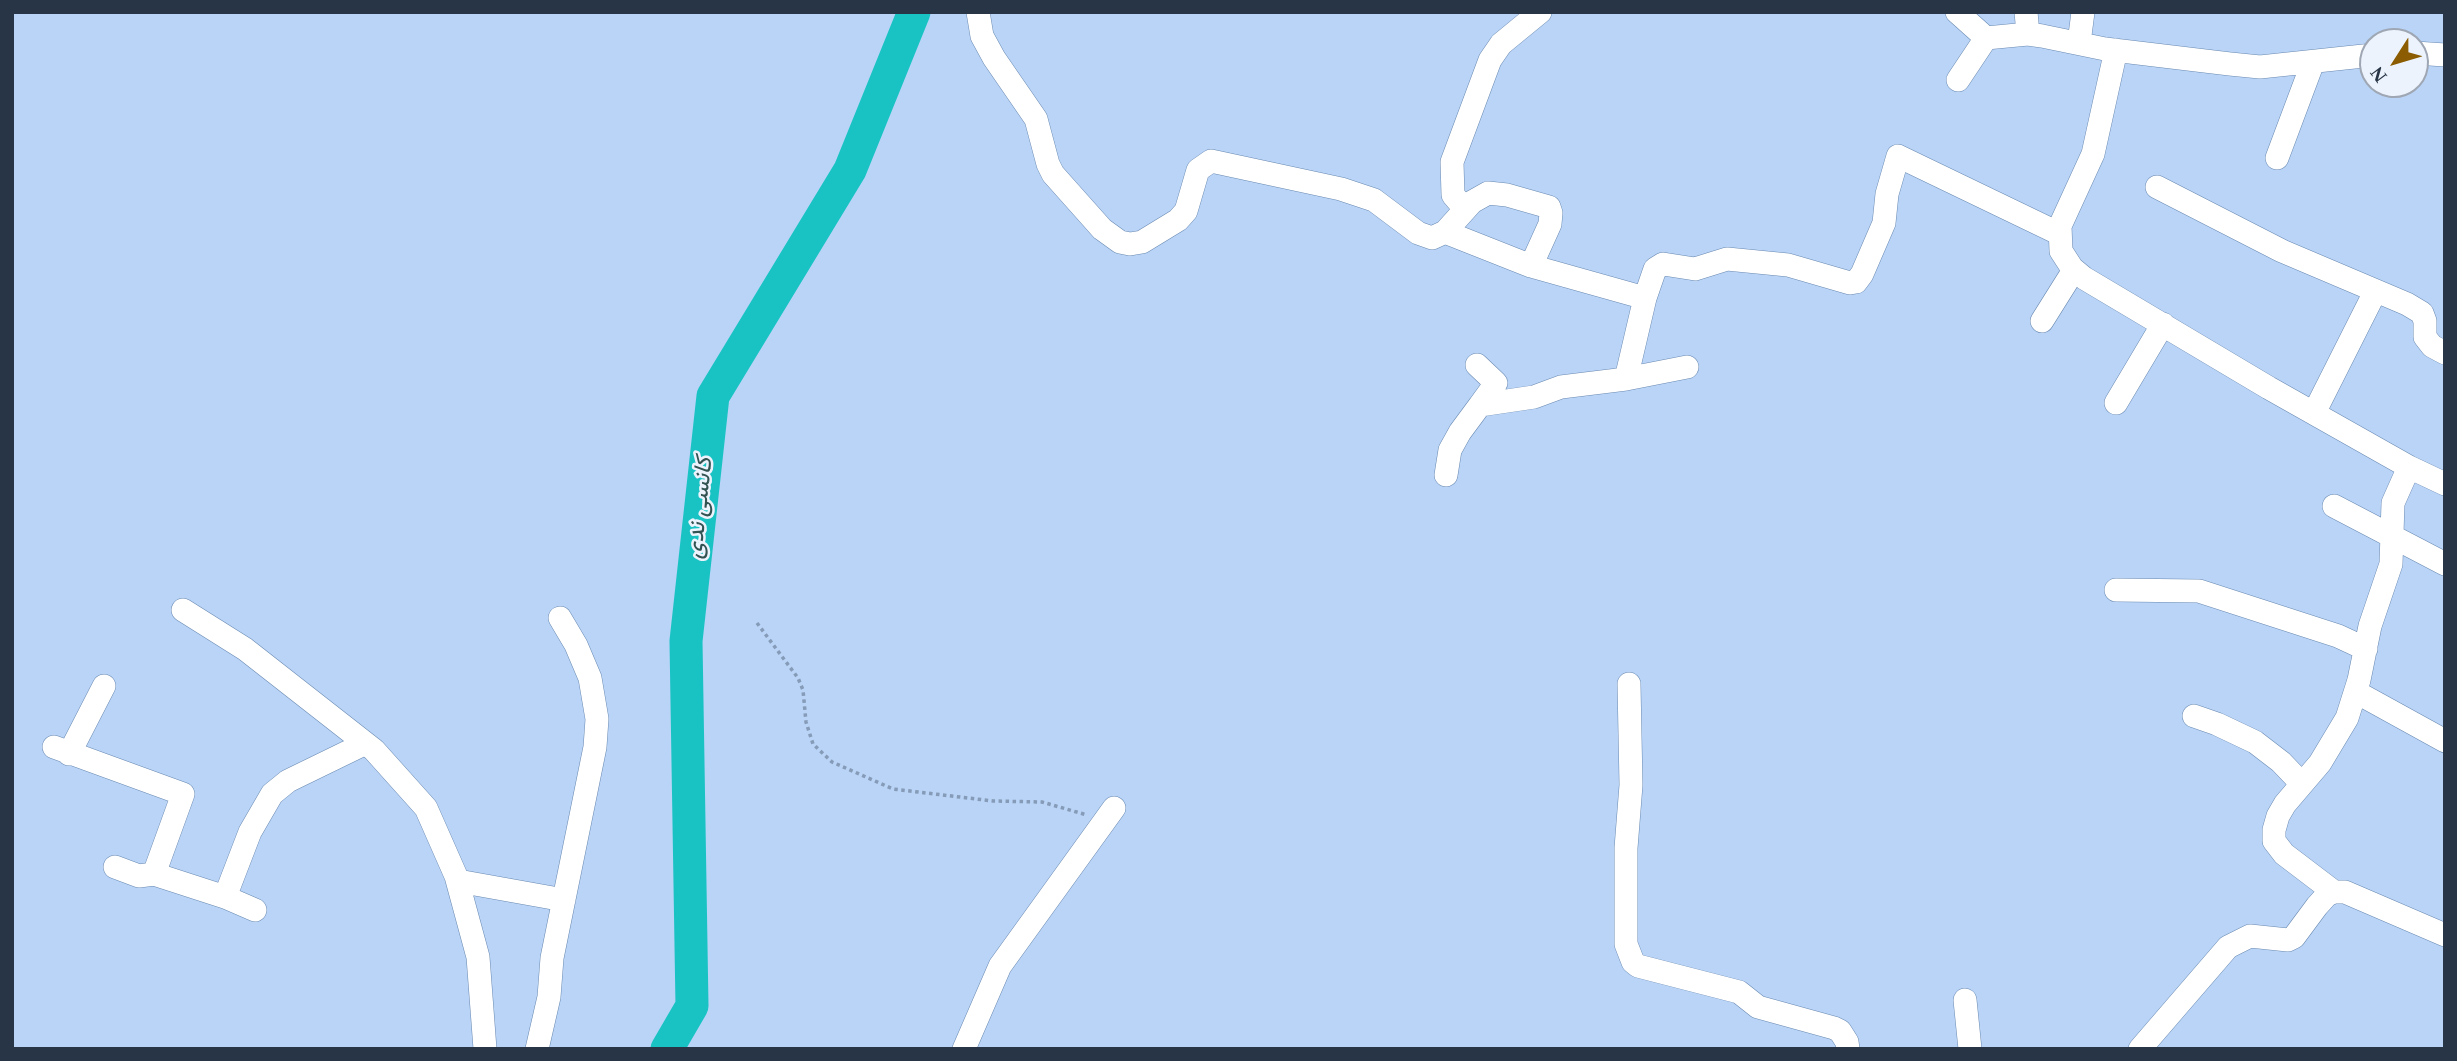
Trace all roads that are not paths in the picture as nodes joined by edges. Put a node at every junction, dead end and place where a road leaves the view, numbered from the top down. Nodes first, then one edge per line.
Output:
1 (978, 12) edge
2 (1540, 12) edge
3 (1957, 12) edge
4 (2083, 12) edge
5 (2027, 23) edge
6 (1986, 38) junction
7 (2079, 43) junction
8 (2116, 50) junction
9 (2359, 57) edge
10 (2313, 62) junction
11 (1958, 80) dead end
12 (2277, 158) dead end
13 (2157, 187) dead end
14 (1465, 209) junction
15 (1445, 232) junction
16 (2060, 234) junction
17 (1531, 266) junction
18 (2074, 270) junction
19 (2375, 292) junction
20 (1646, 298) junction
21 (2042, 321) dead end
22 (2163, 324) junction
23 (2445, 354) edge
24 (1477, 365) dead end
25 (1687, 367) dead end
26 (1626, 379) junction
27 (2116, 402) dead end
28 (1480, 404) junction
29 (2314, 413) junction
30 (2410, 467) junction
31 (1446, 475) dead end
32 (2445, 484) edge
33 (2334, 506) dead end
34 (2391, 535) junction
35 (2445, 564) edge
36 (2116, 590) dead end
37 (183, 610) dead end
38 (559, 618) dead end
39 (2365, 649) junction
40 (1629, 684) dead end
41 (104, 686) dead end
42 (2356, 692) junction
43 (2194, 716) dead end
44 (2445, 741) edge
45 (364, 744) junction
46 (2302, 784) junction
47 (1110, 814) road end
48 (115, 867) dead end
49 (154, 874) junction
50 (458, 881) junction
51 (2334, 892) junction
52 (225, 897) junction
53 (564, 900) junction
54 (255, 909) dead end
55 (2445, 935) edge
56 (1965, 1000) dead end
57 (485, 1049) edge
58 (537, 1049) edge
59 (964, 1049) edge
60 (1848, 1049) edge
61 (1970, 1049) edge
62 (2140, 1049) edge

1 - 15 street
2 - 14 street
3 - 6 street
4 - 7 street
5 - 6 street
5 - 7 street
6 - 11 street
7 - 8 street
8 - 10 street
8 - 16 street
9 - 10 street
10 - 12 street
13 - 19 street
14 - 15 street
14 - 17 street
15 - 17 street
16 - 18 street
16 - 20 street
17 - 20 street
18 - 21 street
18 - 22 street
19 - 23 street
19 - 29 street
20 - 26 street
22 - 27 street
22 - 29 street
24 - 28 street
25 - 26 street
26 - 28 street
28 - 31 street
29 - 30 street
30 - 32 street
30 - 34 street
33 - 34 street
34 - 35 street
34 - 39 street
36 - 39 street
37 - 45 street
38 - 53 street
39 - 42 street
40 - 60 street
41 - 49 street
42 - 44 street
42 - 46 street
43 - 46 street
45 - 50 street
45 - 52 street
46 - 51 street
47 - 59 street
48 - 49 street
49 - 52 street
50 - 53 street
50 - 57 street
51 - 55 street
51 - 62 street
52 - 54 street
53 - 58 street
56 - 61 street

